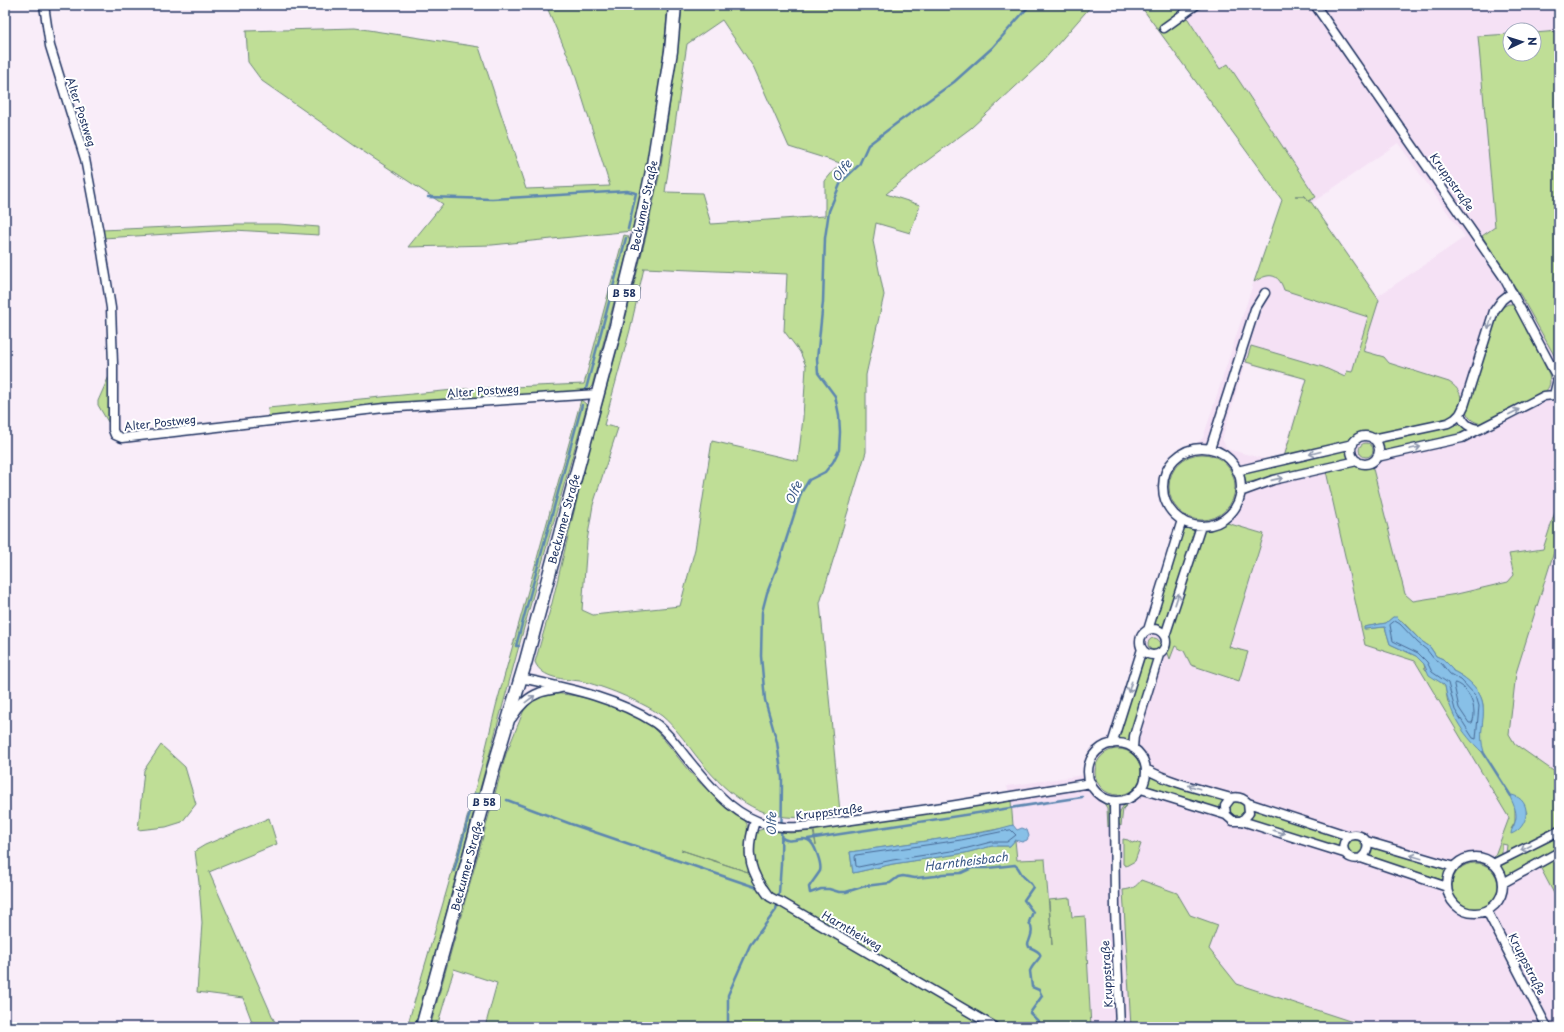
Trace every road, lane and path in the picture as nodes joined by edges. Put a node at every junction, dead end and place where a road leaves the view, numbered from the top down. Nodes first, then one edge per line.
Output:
1 (44, 5) edge
2 (675, 5) edge
3 (1196, 5) edge
4 (1315, 5) edge
5 (1164, 28) dead end
6 (1512, 292) junction
7 (1265, 293) dead end
8 (1559, 379) edge
9 (597, 394) junction
10 (1556, 396) edge
11 (1460, 414) junction
12 (1480, 430) junction
13 (1373, 439) junction
14 (1353, 444) junction
15 (1210, 449) junction
16 (1377, 457) junction
17 (1357, 461) junction
18 (1237, 471) junction
19 (1240, 492) junction
20 (1182, 520) junction
21 (1201, 526) junction
22 (1148, 630) junction
23 (1165, 636) junction
24 (1142, 649) junction
25 (1159, 655) junction
26 (521, 678) junction
27 (564, 688) junction
28 (507, 725) junction
29 (1112, 744) junction
30 (1133, 748) junction
31 (1146, 769) junction
32 (1090, 780) junction
33 (1141, 789) junction
34 (1231, 798) junction
35 (1114, 801) junction
36 (1248, 803) junction
37 (1226, 815) junction
38 (755, 821) junction
39 (1242, 821) junction
40 (1559, 831) edge
41 (1349, 836) junction
42 (1366, 841) junction
43 (1559, 852) edge
44 (1344, 853) junction
45 (1361, 858) junction
46 (1493, 864) junction
47 (1454, 867) junction
48 (1503, 883) junction
49 (1447, 887) junction
50 (1487, 911) junction
51 (422, 1027) edge
52 (995, 1027) edge
53 (1120, 1027) edge
54 (1547, 1027) edge

1 - 9 street, Alter Postweg
2 - 9 main road, Beckumer Straße / B 58
3 - 5 street
4 - 6 street, Kruppstraße
6 - 8 street, Kruppstraße
6 -> 11 street
7 - 15 street
8 - 10 street, Kruppstraße
9 - 26 main road, Beckumer Straße / B 58
12 -> 10 street
11 - 12 street
11 - 13 street
16 -> 12 street
13 - 14 street
13 - 16 street
14 - 17 street
14 -> 18 street
15 - 18 street
15 - 20 street
16 - 17 street
19 -> 17 street
18 - 19 street
19 - 21 street
20 - 21 street
20 - 22 street
23 -> 21 street
22 - 23 street
22 - 24 street
23 - 25 street
24 - 25 street
24 -> 29 street
25 - 30 street
26 - 27 street, Kruppstraße
26 - 28 main road, Beckumer Straße / B 58
28 -> 27 street
27 - 38 street, Kruppstraße
28 - 51 main road, Beckumer Straße / B 58
29 - 30 street
29 - 32 street
30 - 31 street
31 - 33 street
34 -> 31 street
32 - 35 street
32 - 38 street, Kruppstraße
33 - 35 street
33 - 37 street
34 - 36 street
34 - 37 street
35 - 53 street, Kruppstraße
36 - 39 street
36 - 41 street
37 - 39 street
38 - 52 street, Harntheiweg
39 -> 44 street
40 -> 46 street
41 - 42 street
41 - 44 street
42 - 45 street
47 -> 42 street
43 - 48 street
44 - 45 street
45 - 49 street
46 - 47 street
46 - 48 street
47 - 49 street
48 - 50 street
49 - 50 street
50 - 54 street, Kruppstraße

